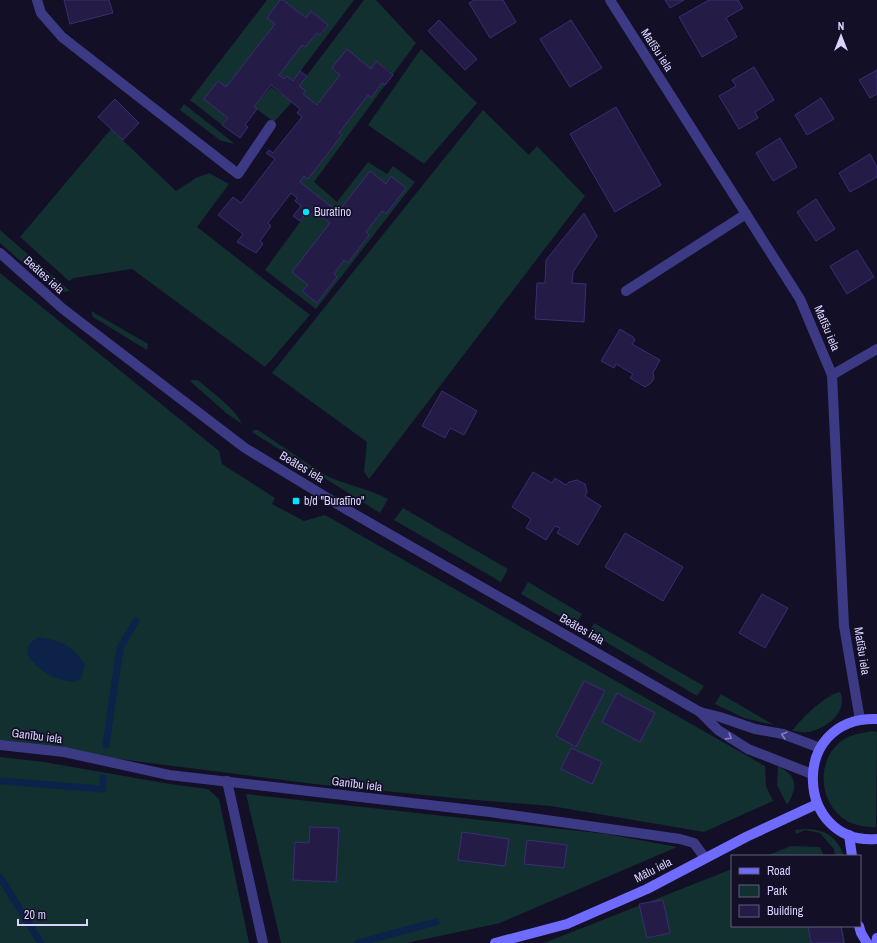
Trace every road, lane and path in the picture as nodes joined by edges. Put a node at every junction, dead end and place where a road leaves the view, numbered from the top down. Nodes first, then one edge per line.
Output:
1 (38, 0) edge
2 (610, 0) edge
3 (271, 125) dead end
4 (746, 214) junction
5 (0, 253) edge
6 (626, 291) dead end
7 (877, 349) edge
8 (832, 375) junction
9 (700, 712) junction
10 (877, 719) edge
11 (860, 720) junction
12 (0, 745) edge
13 (820, 748) junction
14 (812, 774) junction
15 (227, 781) junction
16 (817, 804) junction
17 (849, 835) junction
18 (877, 838) edge
19 (852, 855) edge
20 (705, 858) junction
21 (860, 927) edge
22 (877, 938) edge
23 (263, 943) edge
24 (495, 943) edge
25 (867, 943) edge
26 (876, 943) edge

1 - 3 street
2 - 4 street, Matīšu iela
4 - 6 street
4 - 8 street, Matīšu iela
5 - 9 street, Beātes iela
7 - 8 street
8 - 11 street, Matīšu iela
13 -> 9 street, Beātes iela
9 -> 14 street, Beātes iela
10 - 11 main road
11 - 13 main road
12 - 15 street, Ganību iela
13 - 14 main road
14 - 16 main road
15 - 20 street, Ganību iela
15 - 23 street
16 - 17 main road
16 - 20 main road, Mālu iela
17 - 18 main road
17 - 19 main road
20 - 24 main road, Mālu iela
21 - 25 main road
22 - 26 main road

